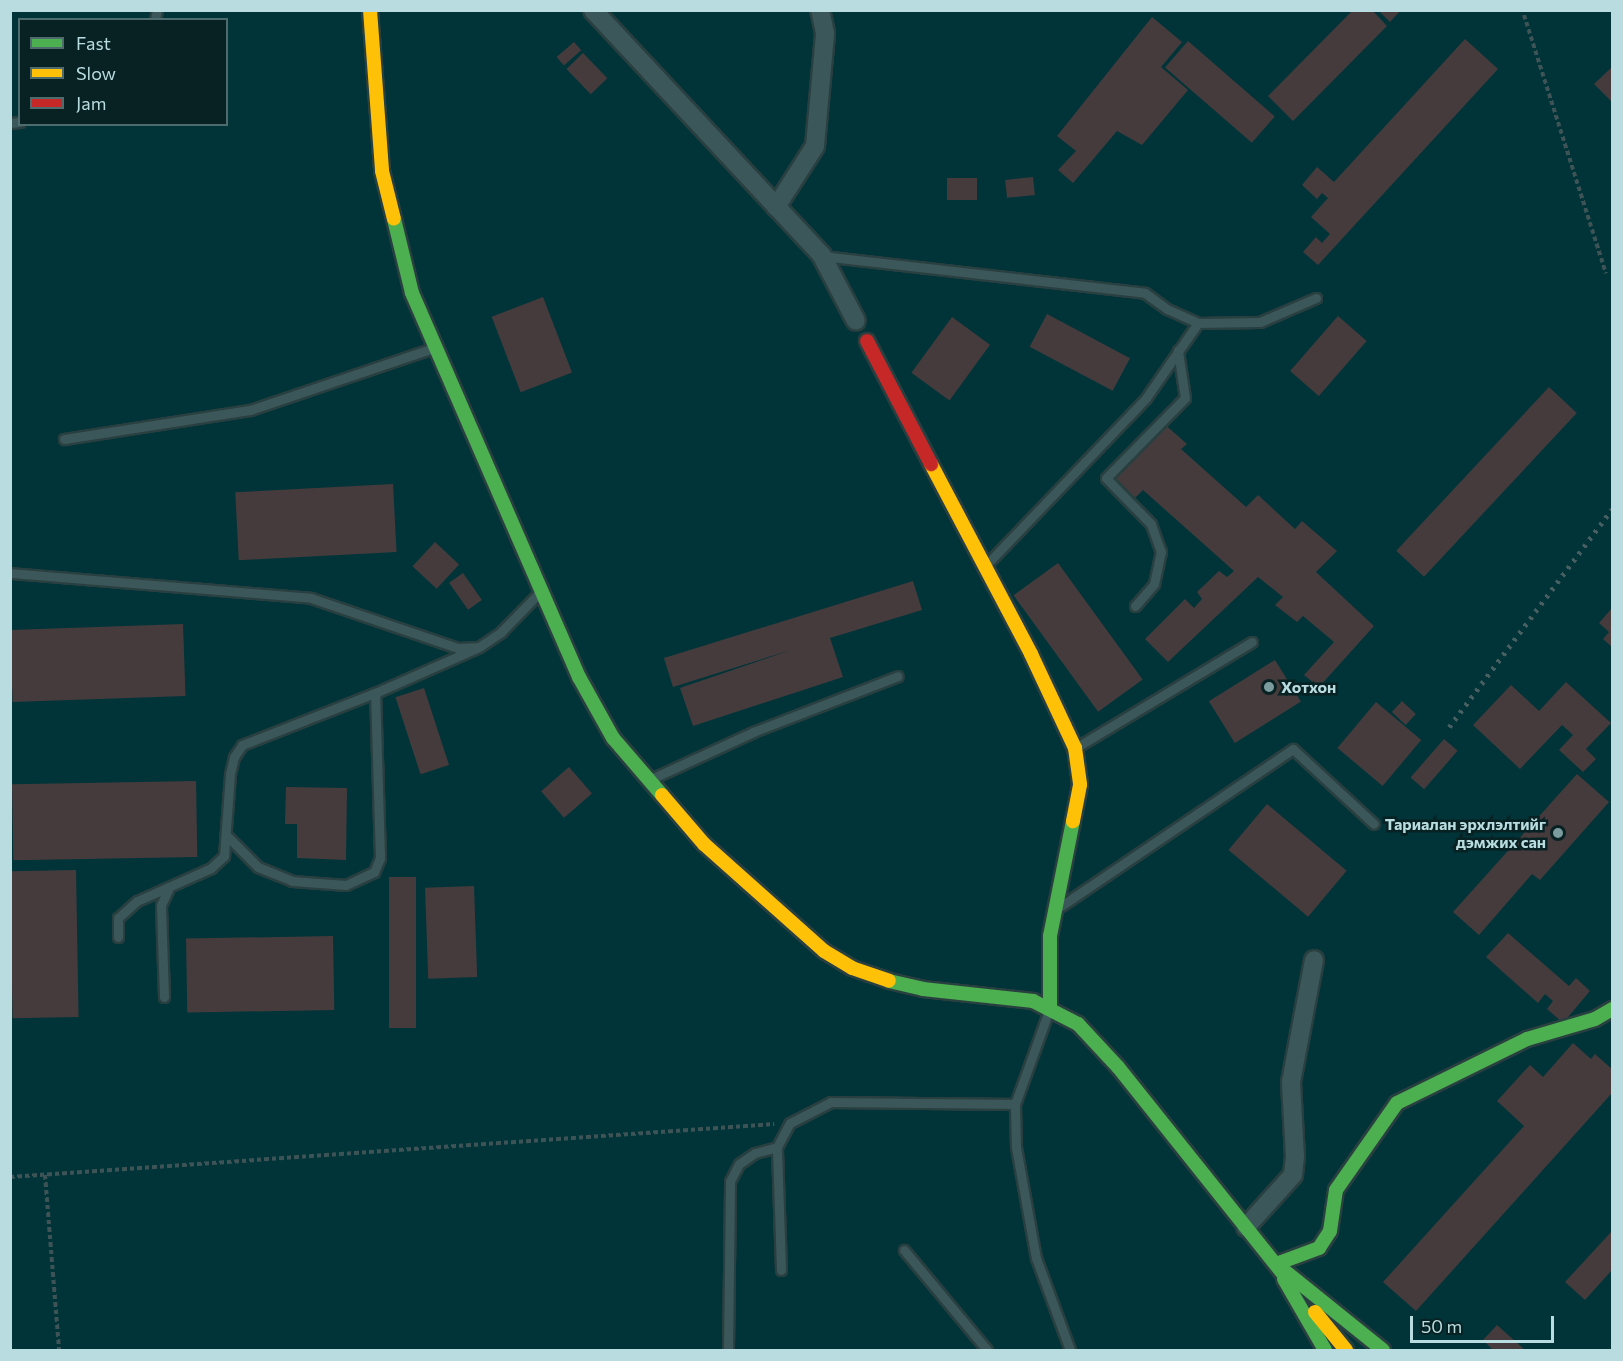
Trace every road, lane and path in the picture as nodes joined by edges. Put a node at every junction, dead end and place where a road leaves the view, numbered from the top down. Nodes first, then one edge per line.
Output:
1 (370, 10) edge
2 (593, 10) edge
3 (820, 10) edge
4 (1524, 15) dead end
5 (776, 207) junction
6 (822, 256) junction
7 (1606, 273) dead end
8 (1317, 298) dead end
9 (856, 321) dead end
10 (1198, 323) junction
11 (867, 341) dead end
12 (433, 348) junction
13 (1178, 351) junction
14 (64, 439) dead end
15 (985, 566) junction
16 (10, 573) edge
17 (542, 589) junction
18 (1135, 606) dead end
19 (1252, 642) dead end
20 (479, 647) junction
21 (898, 676) dead end
22 (375, 693) junction
23 (1075, 748) junction
24 (647, 782) junction
25 (1374, 824) dead end
26 (228, 837) junction
27 (169, 888) junction
28 (1054, 910) junction
29 (118, 937) dead end
30 (1314, 960) dead end
31 (164, 997) dead end
32 (1050, 1007) junction
33 (1612, 1009) edge
34 (1015, 1104) junction
35 (790, 1123) junction
36 (777, 1147) junction
37 (45, 1174) junction
38 (10, 1177) edge
39 (1246, 1227) junction
40 (904, 1250) dead end
41 (1275, 1264) junction
42 (781, 1270) dead end
43 (59, 1350) edge
44 (728, 1350) edge
45 (987, 1350) edge
46 (1067, 1350) edge
47 (1324, 1350) edge
48 (1346, 1350) edge
49 (1383, 1350) edge

1 - 12 main road
2 - 5 street
3 - 5 street
4 - 7 path
5 - 6 street
6 - 9 street
6 - 10 lane
8 - 10 lane
10 - 13 lane
11 - 15 main road
12 - 14 lane
12 - 17 main road
13 - 15 lane
13 - 18 lane
15 - 23 main road
16 - 20 lane
17 - 20 lane
17 - 24 main road
19 - 23 lane
20 - 22 lane
21 - 24 lane
22 - 26 lane
22 - 26 lane
23 - 28 main road
24 - 32 main road
25 - 28 lane
26 - 27 lane
27 - 29 lane
27 - 31 lane
28 - 32 main road
30 - 39 street
32 - 34 lane
32 - 39 main road
33 - 41 main road
34 - 35 lane
34 - 46 lane
35 - 36 lane
35 - 37 path
36 - 42 lane
36 - 44 lane
37 - 38 path
37 - 43 path
39 - 41 main road
40 - 45 lane
41 - 47 main road
41 - 48 main road
41 - 49 main road

